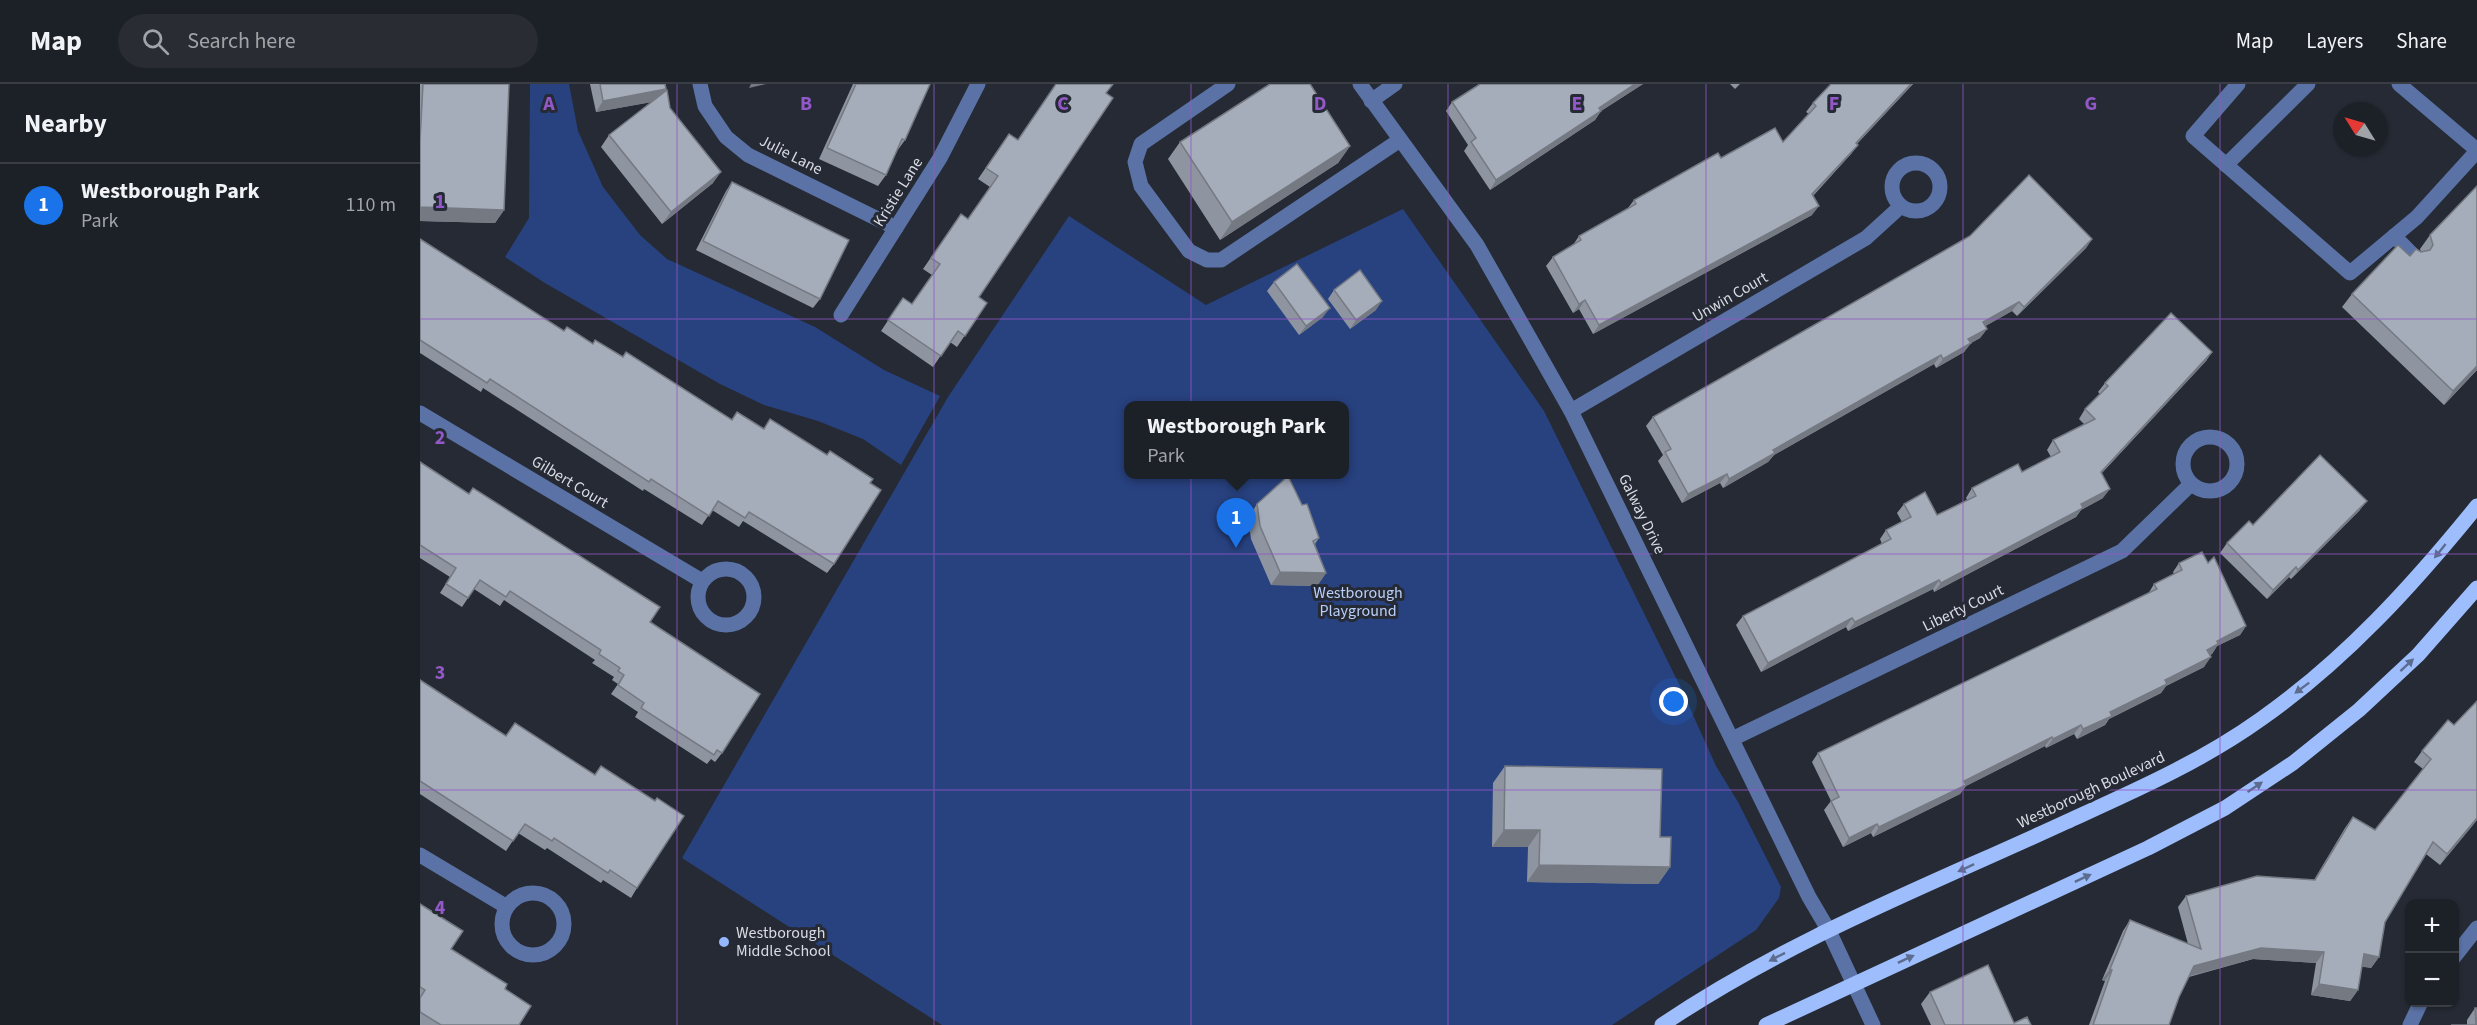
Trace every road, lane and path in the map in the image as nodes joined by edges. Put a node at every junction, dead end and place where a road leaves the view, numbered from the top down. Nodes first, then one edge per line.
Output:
1 (700, 84) edge
2 (978, 84) edge
3 (1228, 84) edge
4 (1360, 84) edge
5 (1395, 84) edge
6 (2238, 84) edge
7 (2308, 84) edge
8 (2399, 84) edge
9 (1371, 101) junction
10 (1400, 140) junction
11 (2477, 151) edge
12 (2226, 165) junction
13 (1900, 207) dead end
14 (896, 228) junction
15 (2394, 236) junction
16 (2414, 256) edge
17 (841, 315) dead end
18 (1571, 411) junction
19 (420, 413) edge
20 (2191, 484) dead end
21 (2477, 506) edge
22 (702, 581) dead end
23 (2477, 588) edge
24 (1732, 739) junction
25 (420, 855) edge
26 (507, 907) junction
27 (2477, 928) edge
28 (1829, 931) junction
29 (2457, 953) edge
30 (1853, 983) junction
31 (2419, 1007) edge
32 (1662, 1025) edge
33 (1766, 1025) edge
34 (1873, 1025) edge
35 (2410, 1025) edge

1 - 14 street, Julie Lane
2 - 14 street, Kristie Lane
3 - 10 street
4 - 9 street, Galway Drive
5 - 9 street
6 - 12 street
7 - 12 street
8 - 11 street
9 - 10 street, Galway Drive
10 - 18 street, Galway Drive
11 - 15 street
12 - 15 street
13 - 18 street, Unwin Court
14 - 17 street, Kristie Lane
15 - 16 street
18 - 24 street, Galway Drive
19 - 22 street, Gilbert Court
20 - 24 street, Liberty Court
21 -> 28 main road, Westborough Boulevard
30 -> 23 main road
24 - 28 street, Galway Drive
25 - 26 street
26 - 26 street
27 - 29 street
28 - 30 street, Galway Drive
28 -> 32 main road, Westborough Boulevard
30 - 33 main road
30 - 34 street, Galway Drive
31 - 35 street

